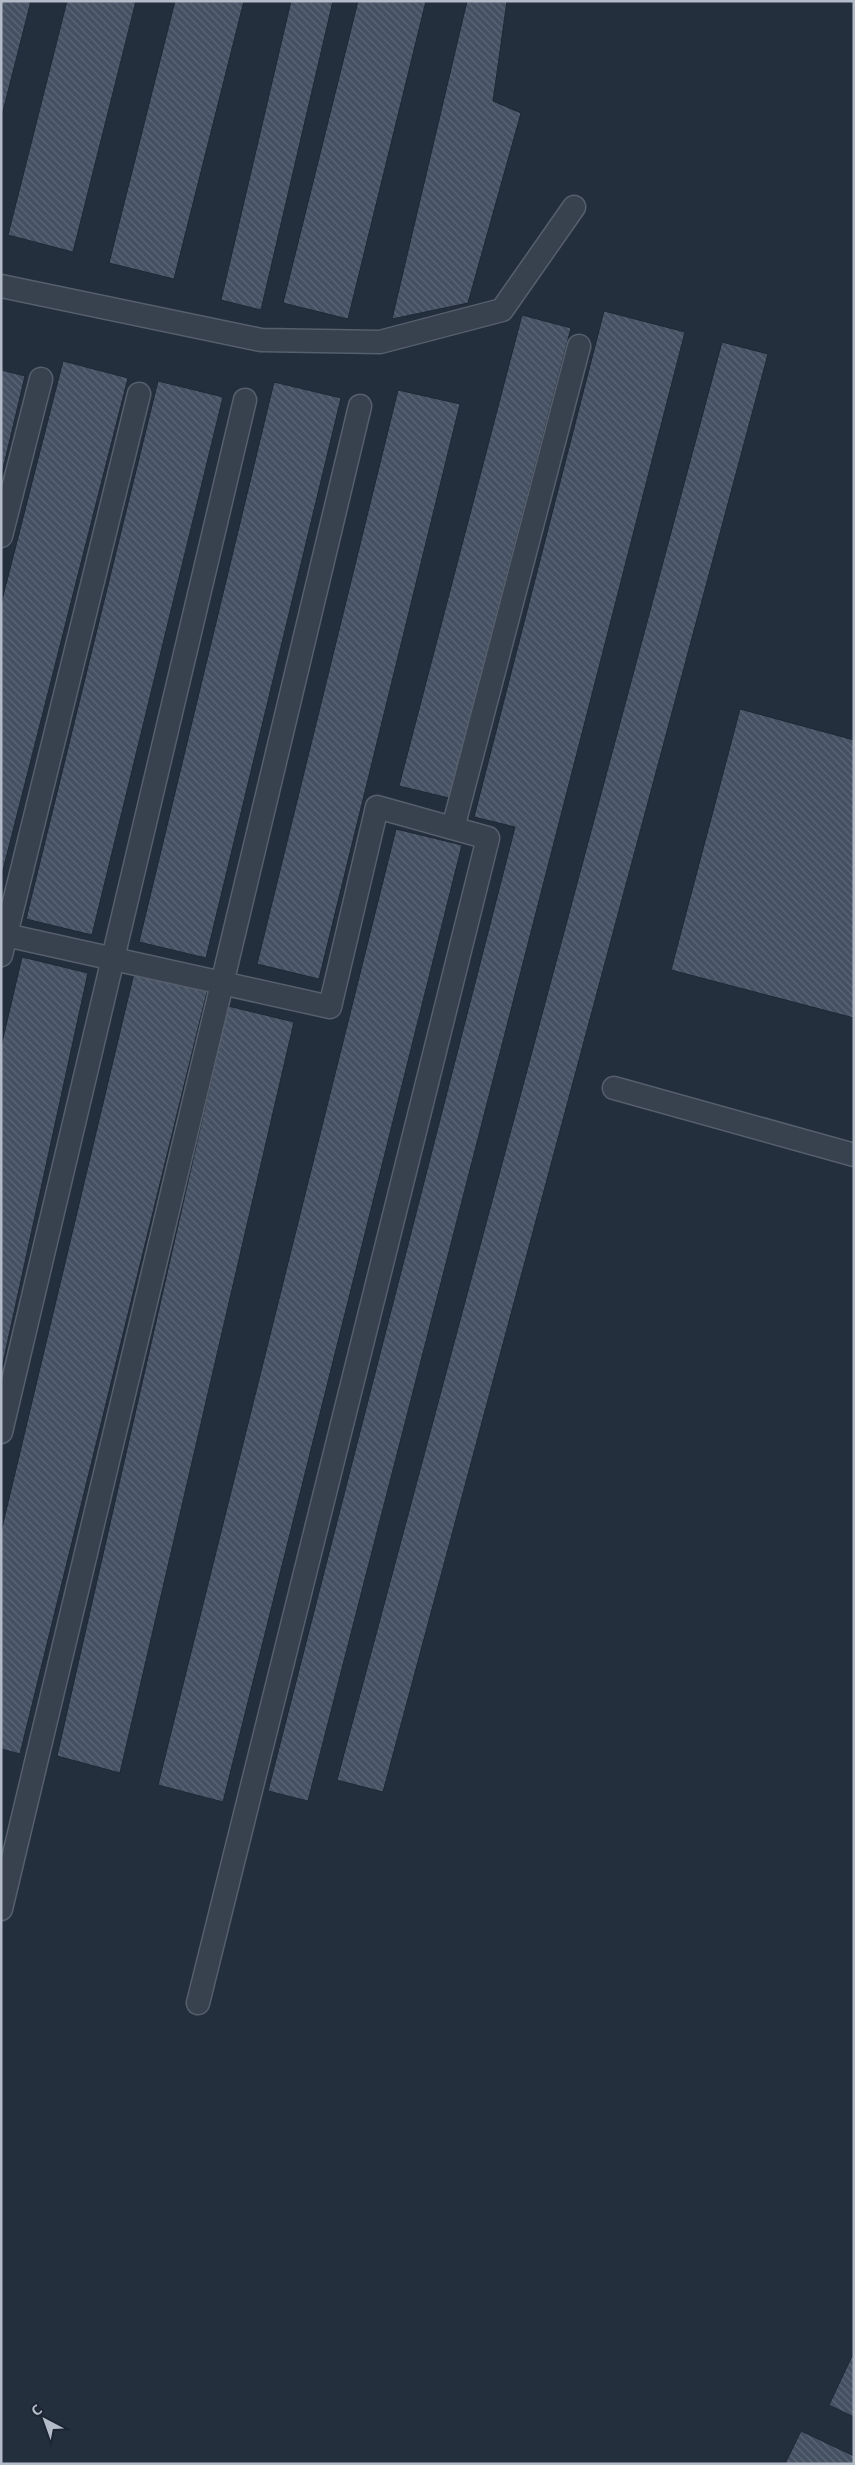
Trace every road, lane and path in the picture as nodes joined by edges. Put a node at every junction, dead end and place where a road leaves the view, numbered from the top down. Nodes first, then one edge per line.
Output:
1 (574, 207) dead end
2 (1, 286) edge
3 (579, 346) dead end
4 (41, 379) dead end
5 (139, 394) dead end
6 (245, 400) dead end
7 (360, 406) dead end
8 (1, 536) edge
9 (453, 828) junction
10 (3, 941) edge
11 (112, 958) junction
12 (221, 981) junction
13 (614, 1088) dead end
14 (854, 1155) edge
15 (1, 1432) edge
16 (1, 1908) edge
17 (198, 2003) dead end

1 - 2 lane
3 - 9 lane
4 - 8 lane
5 - 10 lane
6 - 11 lane
7 - 12 lane
9 - 12 lane
9 - 17 lane
10 - 11 lane
11 - 12 lane
11 - 15 lane
12 - 16 lane
13 - 14 lane

